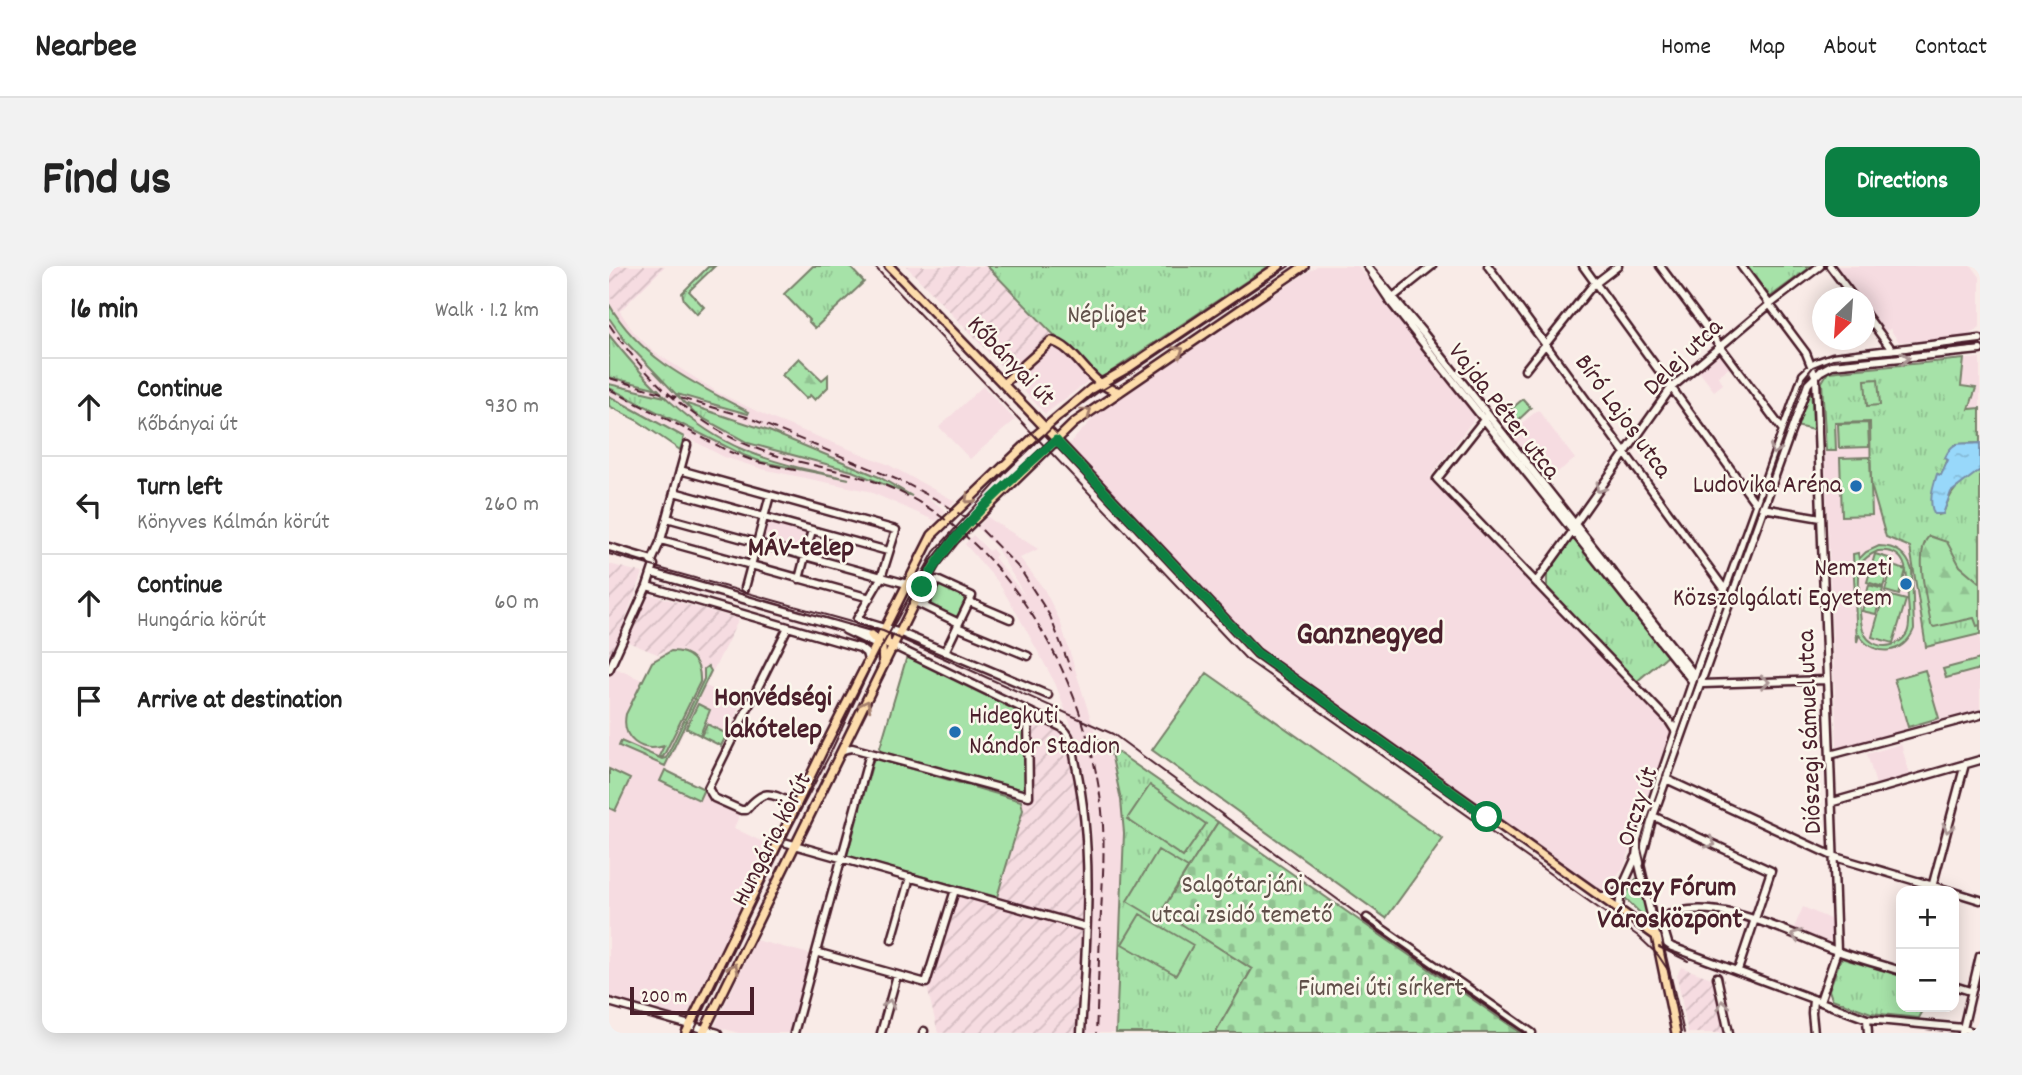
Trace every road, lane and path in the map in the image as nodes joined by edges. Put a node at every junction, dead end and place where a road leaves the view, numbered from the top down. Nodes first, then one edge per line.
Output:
1 (889, 266) edge
2 (1279, 266) edge
3 (1304, 266) edge
4 (1432, 266) edge
5 (1487, 266) edge
6 (1583, 266) edge
7 (1618, 266) edge
8 (1660, 266) edge
9 (1741, 266) edge
10 (1820, 266) edge
11 (1831, 266) edge
12 (1369, 268) edge
13 (1595, 283) junction
14 (1846, 287) edge
15 (1392, 298) junction
16 (1769, 305) junction
17 (1875, 327) edge
18 (1980, 339) edge
19 (1545, 345) junction
20 (1720, 347) junction
21 (1892, 350) junction
22 (1980, 350) edge
23 (1812, 366) junction
24 (1525, 370) dead end
25 (1816, 375) junction
26 (1003, 384) junction
27 (1100, 384) junction
28 (1671, 388) junction
29 (1117, 391) junction
30 (1485, 417) junction
31 (1044, 427) junction
32 (1782, 429) junction
33 (1056, 440) junction
34 (687, 445) dead end
35 (1624, 452) junction
36 (680, 470) junction
37 (674, 492) junction
38 (770, 495) junction
39 (1756, 504) junction
40 (1763, 508) junction
41 (764, 517) junction
42 (1821, 518) junction
43 (667, 519) junction
44 (1574, 527) junction
45 (812, 530) junction
46 (660, 540) junction
47 (757, 543) junction
48 (609, 547) edge
49 (888, 551) junction
50 (805, 556) junction
51 (652, 561) junction
52 (751, 565) junction
53 (652, 573) junction
54 (881, 578) junction
55 (799, 579) junction
56 (1535, 582) junction
57 (907, 584) junction
58 (647, 586) junction
59 (745, 587) dead end
60 (1726, 591) junction
61 (870, 598) junction
62 (915, 602) junction
63 (970, 602) junction
64 (924, 606) junction
65 (1010, 619) dead end
66 (958, 625) junction
67 (788, 627) junction
68 (851, 631) junction
69 (900, 634) junction
70 (829, 639) junction
71 (882, 641) junction
72 (945, 652) junction
73 (1028, 656) dead end
74 (869, 660) junction
75 (609, 670) edge
76 (882, 671) junction
77 (1694, 679) junction
78 (1827, 680) junction
79 (1700, 687) junction
80 (1048, 695) dead end
81 (1028, 711) junction
82 (1980, 715) edge
83 (1676, 732) junction
84 (1683, 734) junction
85 (848, 737) junction
86 (852, 748) junction
87 (842, 750) junction
88 (870, 753) junction
89 (1830, 755) junction
90 (1980, 760) edge
91 (1965, 764) junction
92 (1664, 778) junction
93 (1833, 802) junction
94 (797, 806) junction
95 (1653, 816) junction
96 (780, 841) junction
97 (798, 846) junction
98 (1637, 856) junction
99 (1835, 857) junction
100 (842, 858) junction
101 (1640, 866) junction
102 (1631, 868) junction
103 (1628, 876) junction
104 (910, 877) junction
105 (1922, 886) edge
106 (1932, 886) edge
107 (954, 890) junction
108 (1621, 890) junction
109 (1959, 894) edge
110 (1599, 896) junction
111 (1980, 900) edge
112 (1619, 911) junction
113 (1367, 918) dead end
114 (1755, 920) junction
115 (1086, 927) junction
116 (1644, 928) junction
117 (1656, 936) junction
118 (892, 940) dead end
119 (1669, 945) junction
120 (1837, 951) junction
121 (816, 952) junction
122 (1980, 956) edge
123 (1661, 961) junction
124 (1896, 969) edge
125 (1738, 970) junction
126 (897, 975) junction
127 (1717, 977) dead end
128 (1959, 988) edge
129 (1970, 991) junction
130 (1817, 1000) junction
131 (609, 1002) edge
132 (1867, 1019) junction
133 (688, 1029) edge
134 (703, 1031) edge
135 (1962, 1031) edge
136 (718, 1033) edge
137 (794, 1033) edge
138 (881, 1033) edge
139 (1081, 1033) edge
140 (1532, 1033) edge
141 (1676, 1033) edge
142 (1729, 1033) edge
143 (1814, 1033) edge
144 (1868, 1033) edge
145 (1975, 1033) edge

1 - 26 main road, Kőbányai út
2 - 27 main road, Hungária körút
29 -> 3 main road, Hungária körút
4 - 15 street
5 - 19 street, Bíró Lajos utca
6 - 13 street
7 - 13 street
8 - 20 street
9 - 16 street
10 - 16 street, Delej utca
11 - 14 street
12 - 15 street, Vajda Péter utca
13 - 19 street
13 - 28 street
15 - 30 street, Vajda Péter utca
16 - 20 street, Delej utca
16 - 23 street
17 - 21 street
18 - 21 street
19 - 24 street
19 - 35 street, Bíró Lajos utca
20 - 28 street, Delej utca
20 - 32 street
21 - 23 street
25 -> 22 street
23 - 25 street
23 - 32 street, Orczy út
25 - 40 street, Orczy út
25 - 42 street, Diószegi Sámuel utca
26 - 27 main road
26 - 31 main road, Kőbányai út
27 - 29 main road
27 - 31 main road, Hungária körút
28 - 35 street, Delej utca
28 - 39 street
33 -> 29 main road, Hungária körút
30 - 44 street, Vajda Péter utca
30 - 56 street
31 - 33 main road, Kőbányai út
31 -> 57 main road, Hungária körút
32 -> 39 street, Orczy út
33 - 62 main road, Hungária körút
33 - 110 main road, Kőbányai út
34 - 36 street
35 -> 44 street, Delej utca
35 - 60 street, Bíró Lajos utca
36 - 37 street
36 - 38 street
37 - 41 street
37 - 43 street
38 - 41 street
38 - 49 street
39 - 40 street
39 - 60 street, Orczy út
40 - 42 street
40 - 79 street, Orczy út
41 - 45 street
41 - 47 street
42 - 78 street, Diószegi Sámuel utca
43 - 46 street
43 - 47 street
44 - 56 street, Delej utca
44 - 77 street, Vajda Péter utca
45 - 49 street
45 - 50 street
46 - 51 street
46 - 52 street
47 - 50 street
47 - 52 street
48 - 51 street
49 - 54 street
50 - 54 street
50 - 55 street
51 - 53 street
52 - 55 street
52 - 59 street
53 - 58 street
53 - 68 street
54 - 57 street
54 - 61 street
55 - 61 street
56 - 83 street
57 - 71 main road, Hungária körút
58 - 67 street
58 - 75 street
60 - 77 street, Orczy út
61 - 71 street
62 - 64 street
62 - 69 main road, Hungária körút
63 - 64 street
63 - 65 street
63 - 66 street
64 - 66 street
66 - 72 street
66 - 73 street
67 - 70 street
67 - 94 street, Hungária körút
68 - 70 street
68 - 71 street
69 - 71 main road, Hungária körút
69 - 71 main road
69 - 72 street
70 - 74 street
71 - 74 main road, Hungária körút
71 - 76 main road, Hungária körút
71 - 76 main road
71 - 81 street
72 - 80 street
74 - 94 main road, Hungária körút
85 -> 76 main road, Hungária körút
77 - 79 street, Vajda Péter utca
77 - 83 street, Orczy út
79 -> 78 street
78 - 89 street, Diószegi Sámuel utca
79 - 84 street, Orczy út
81 - 88 street
81 - 115 street
82 - 89 street
83 - 84 street
83 - 92 street, Orczy út
84 - 92 street, Orczy út
85 - 86 street
85 - 87 main road, Hungária körút
86 - 87 street
86 - 88 street
87 - 97 main road, Hungária körút
88 - 100 street
89 - 93 street, Diószegi Sámuel utca
90 - 91 street
91 - 93 street
91 -> 106 street
92 - 95 street, Orczy út
92 - 98 street, Orczy út
92 - 99 street
93 - 99 street, Diószegi Sámuel utca
94 - 96 main road, Hungária körút
95 - 101 street, Orczy út
95 -> 114 street
96 - 97 street
96 - 133 main road, Hungária körút
97 - 100 street
134 -> 97 main road, Hungária körút
98 - 101 street, Orczy út
98 - 102 street
99 - 105 street
99 - 120 street, Diószegi Sámuel utca
100 - 104 street
100 - 121 street
101 - 102 street
101 - 103 street
101 - 117 street
102 - 103 street
103 - 108 street
104 - 107 street
104 - 118 street
107 - 115 street
107 - 126 street
108 - 110 street
108 - 112 street
109 - 111 street
110 - 112 main road, Kőbányai út
112 - 116 main road, Kőbányai út
113 - 140 street
114 - 119 street
120 -> 114 street
114 - 125 street
115 - 139 street
116 - 117 main road, Kőbányai út
116 - 123 main road
117 - 119 street
117 - 123 main road
119 - 125 street
120 - 124 street
120 - 130 street, Diószegi Sámuel utca
121 - 126 street
121 - 137 street
122 - 129 street
123 - 141 main road
125 - 130 street
138 -> 126 street
142 -> 127 street
128 - 129 street
129 - 135 street
130 - 132 street
130 - 143 street
131 - 133 street
132 - 135 street
132 - 144 street
133 - 134 street
134 - 136 street
135 - 145 street

